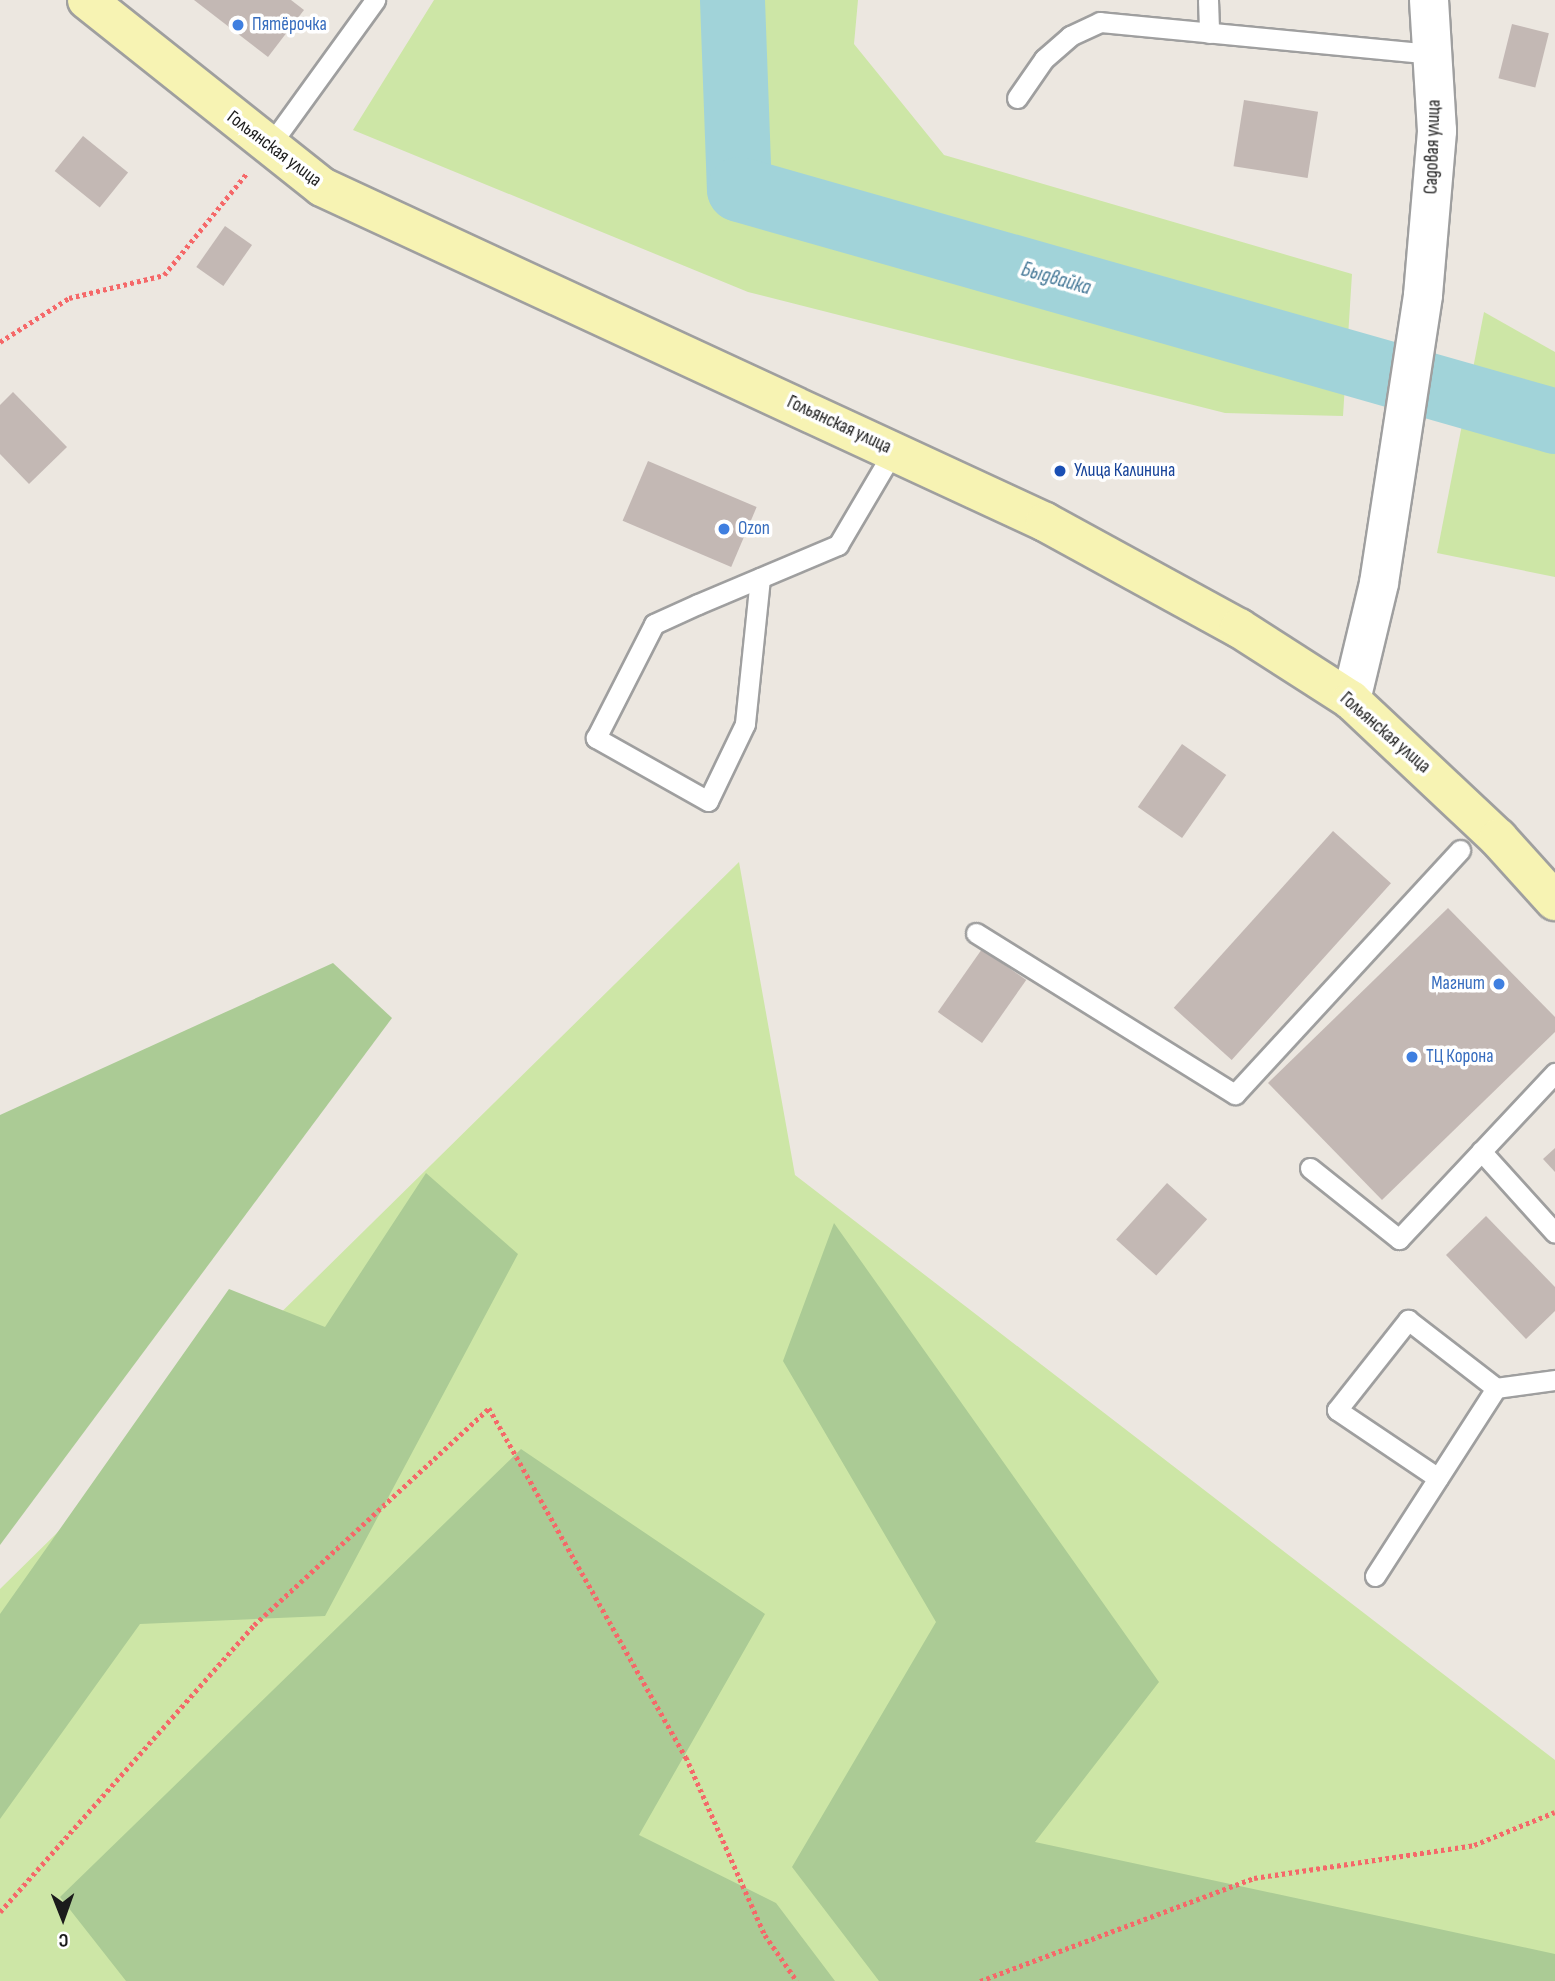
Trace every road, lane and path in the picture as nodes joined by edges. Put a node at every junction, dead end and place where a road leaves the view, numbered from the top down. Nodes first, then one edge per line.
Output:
1 (87, 0) edge
2 (375, 0) edge
3 (1208, 0) edge
4 (1429, 0) edge
5 (1209, 33) junction
6 (1434, 54) junction
7 (1017, 98) dead end
8 (268, 148) junction
9 (0, 342) edge
10 (894, 450) junction
11 (760, 578) junction
12 (1351, 700) junction
13 (1460, 850) dead end
14 (1555, 901) edge
15 (976, 933) dead end
16 (1555, 1073) edge
17 (1482, 1151) junction
18 (1310, 1168) dead end
19 (1555, 1233) edge
20 (1555, 1380) edge
21 (1496, 1388) junction
22 (1438, 1478) junction
23 (1375, 1576) dead end
24 (1555, 1812) edge
25 (0, 1912) edge
26 (797, 1981) edge
27 (980, 1981) edge

1 - 8 main road, Гольянская улица
2 - 8 lane
3 - 5 lane
4 - 6 street, Садовая улица
5 - 6 lane
5 - 7 lane
6 - 12 street, Садовая улица
8 - 9 path
8 - 10 main road, Гольянская улица
10 - 11 lane
10 - 12 main road, Гольянская улица
11 - 11 lane
12 - 14 main road, Гольянская улица
13 - 15 lane
16 - 17 lane
17 - 18 lane
17 - 19 lane
20 - 21 lane
21 - 22 lane
21 - 22 lane
22 - 23 lane
24 - 27 path
25 - 26 path

